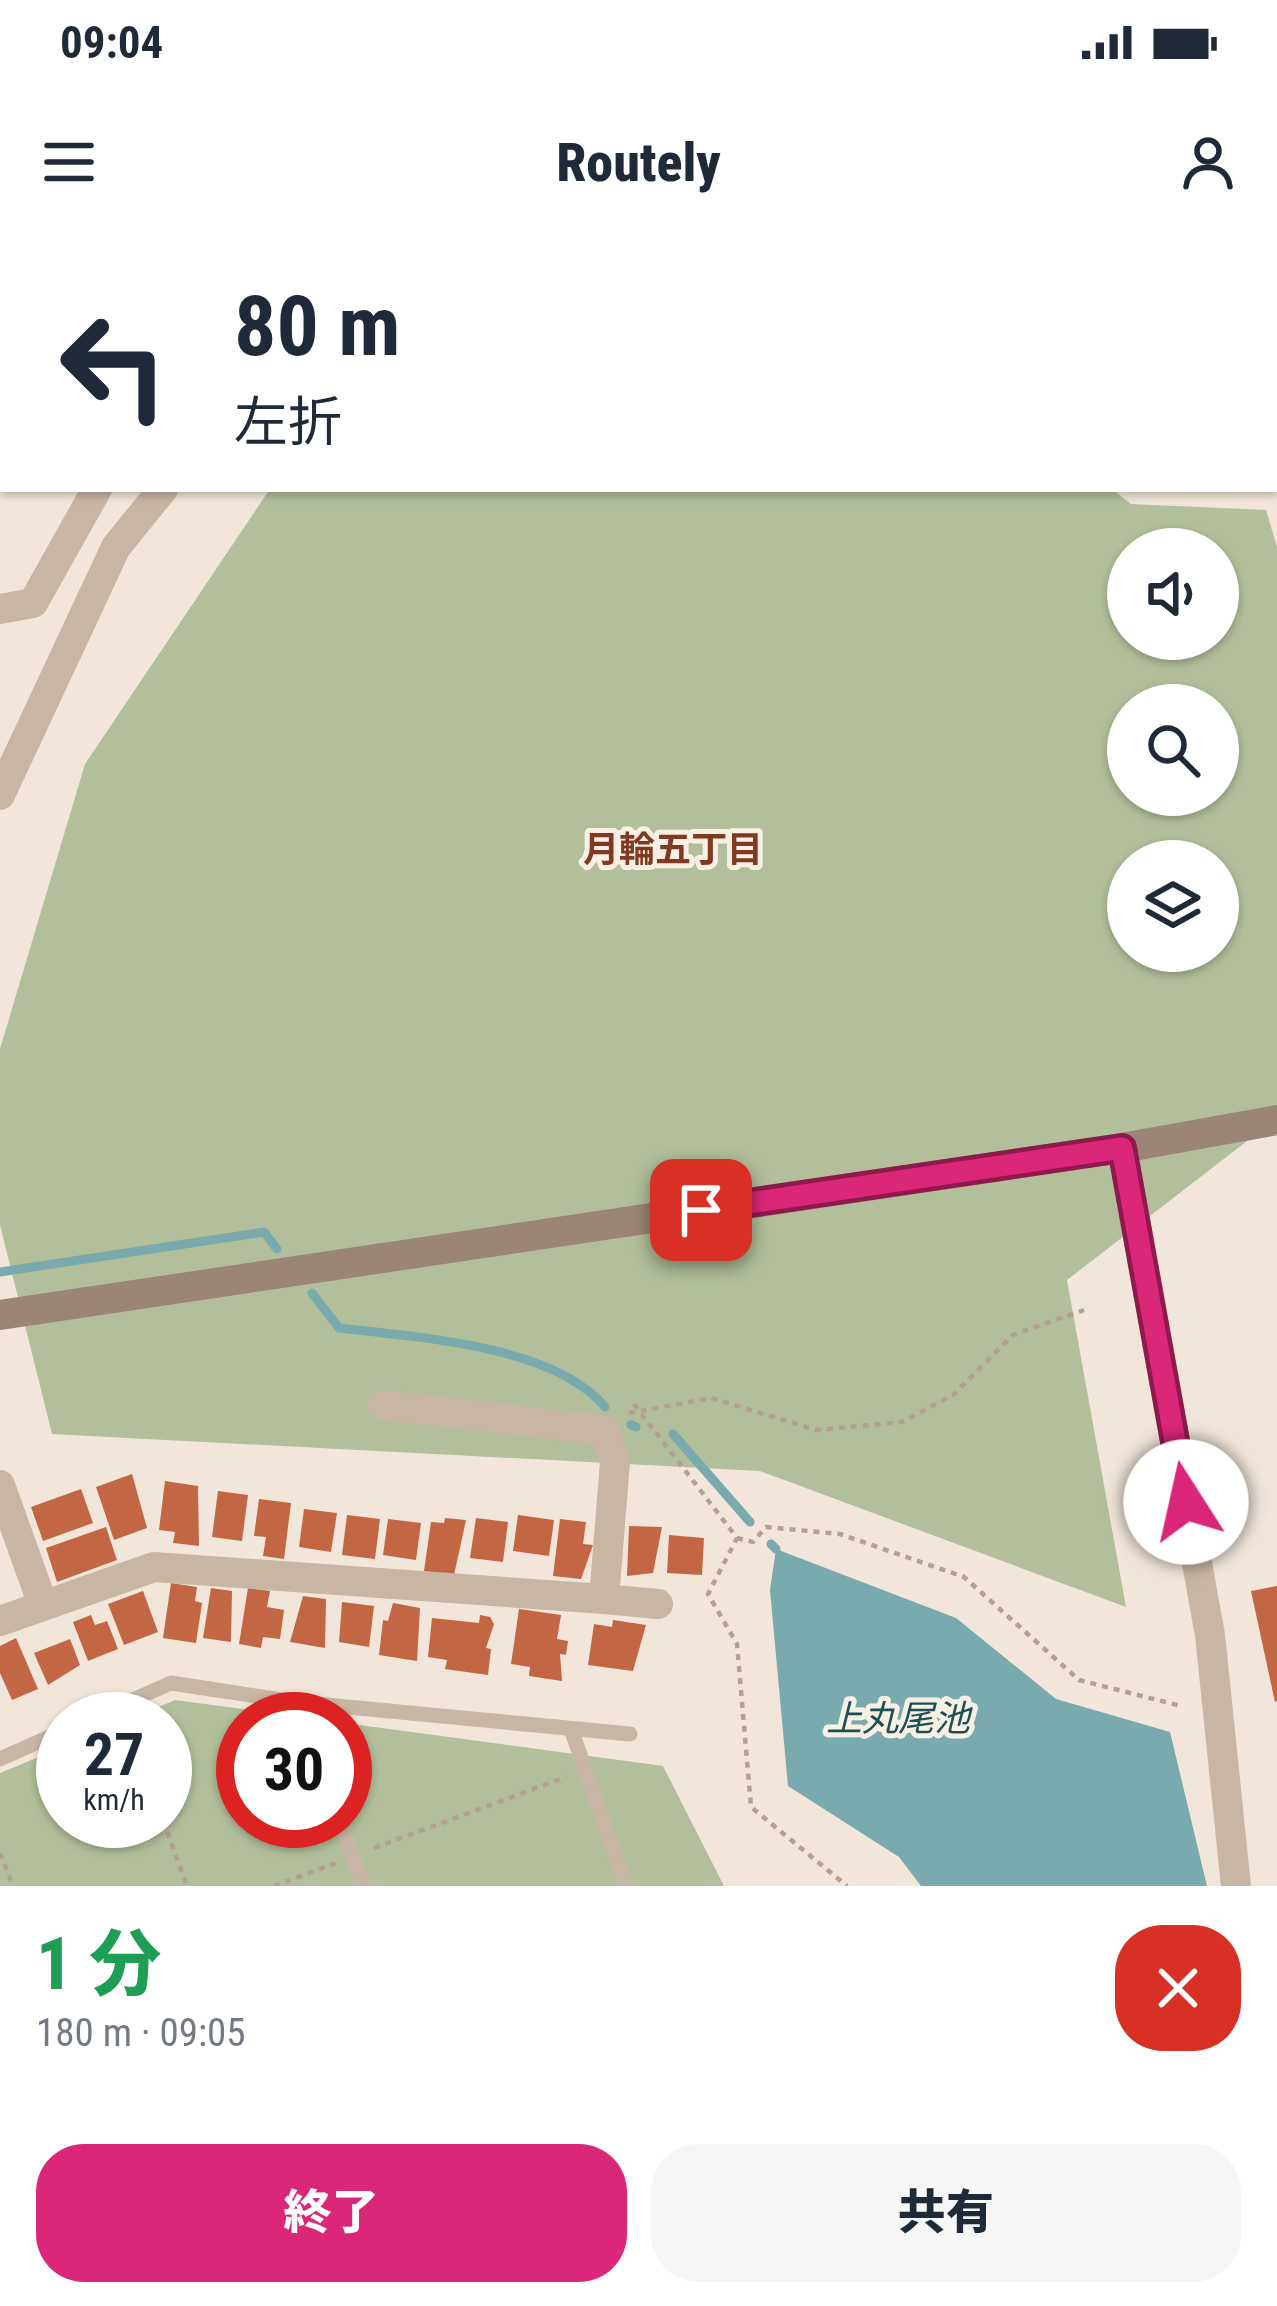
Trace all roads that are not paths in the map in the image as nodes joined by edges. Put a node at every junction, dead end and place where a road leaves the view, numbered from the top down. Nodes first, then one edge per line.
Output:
1 (95, 492) edge
2 (161, 492) edge
3 (0, 609) edge
4 (0, 795) edge
5 (1277, 1120) edge
6 (1122, 1148) junction
7 (0, 1315) edge
8 (382, 1405) dead end
9 (0, 1485) edge
10 (604, 1599) junction
11 (658, 1604) dead end
12 (44, 1605) junction
13 (0, 1621) edge
14 (151, 1692) edge
15 (230, 1692) edge
16 (372, 1710) edge
17 (571, 1729) junction
18 (631, 1734) dead end
19 (36, 1743) edge
20 (0, 1759) edge
21 (350, 1848) edge
22 (364, 1886) edge
23 (626, 1886) edge
24 (1236, 1886) edge

1 - 3 street
2 - 4 street
5 - 6 street
6 - 7 street
6 - 24 street
8 - 10 street
9 - 12 street
10 - 11 street
10 - 12 street
12 - 13 street
14 - 15 lane
16 - 17 lane
17 - 18 lane
17 - 23 lane
19 - 20 lane
21 - 22 lane

